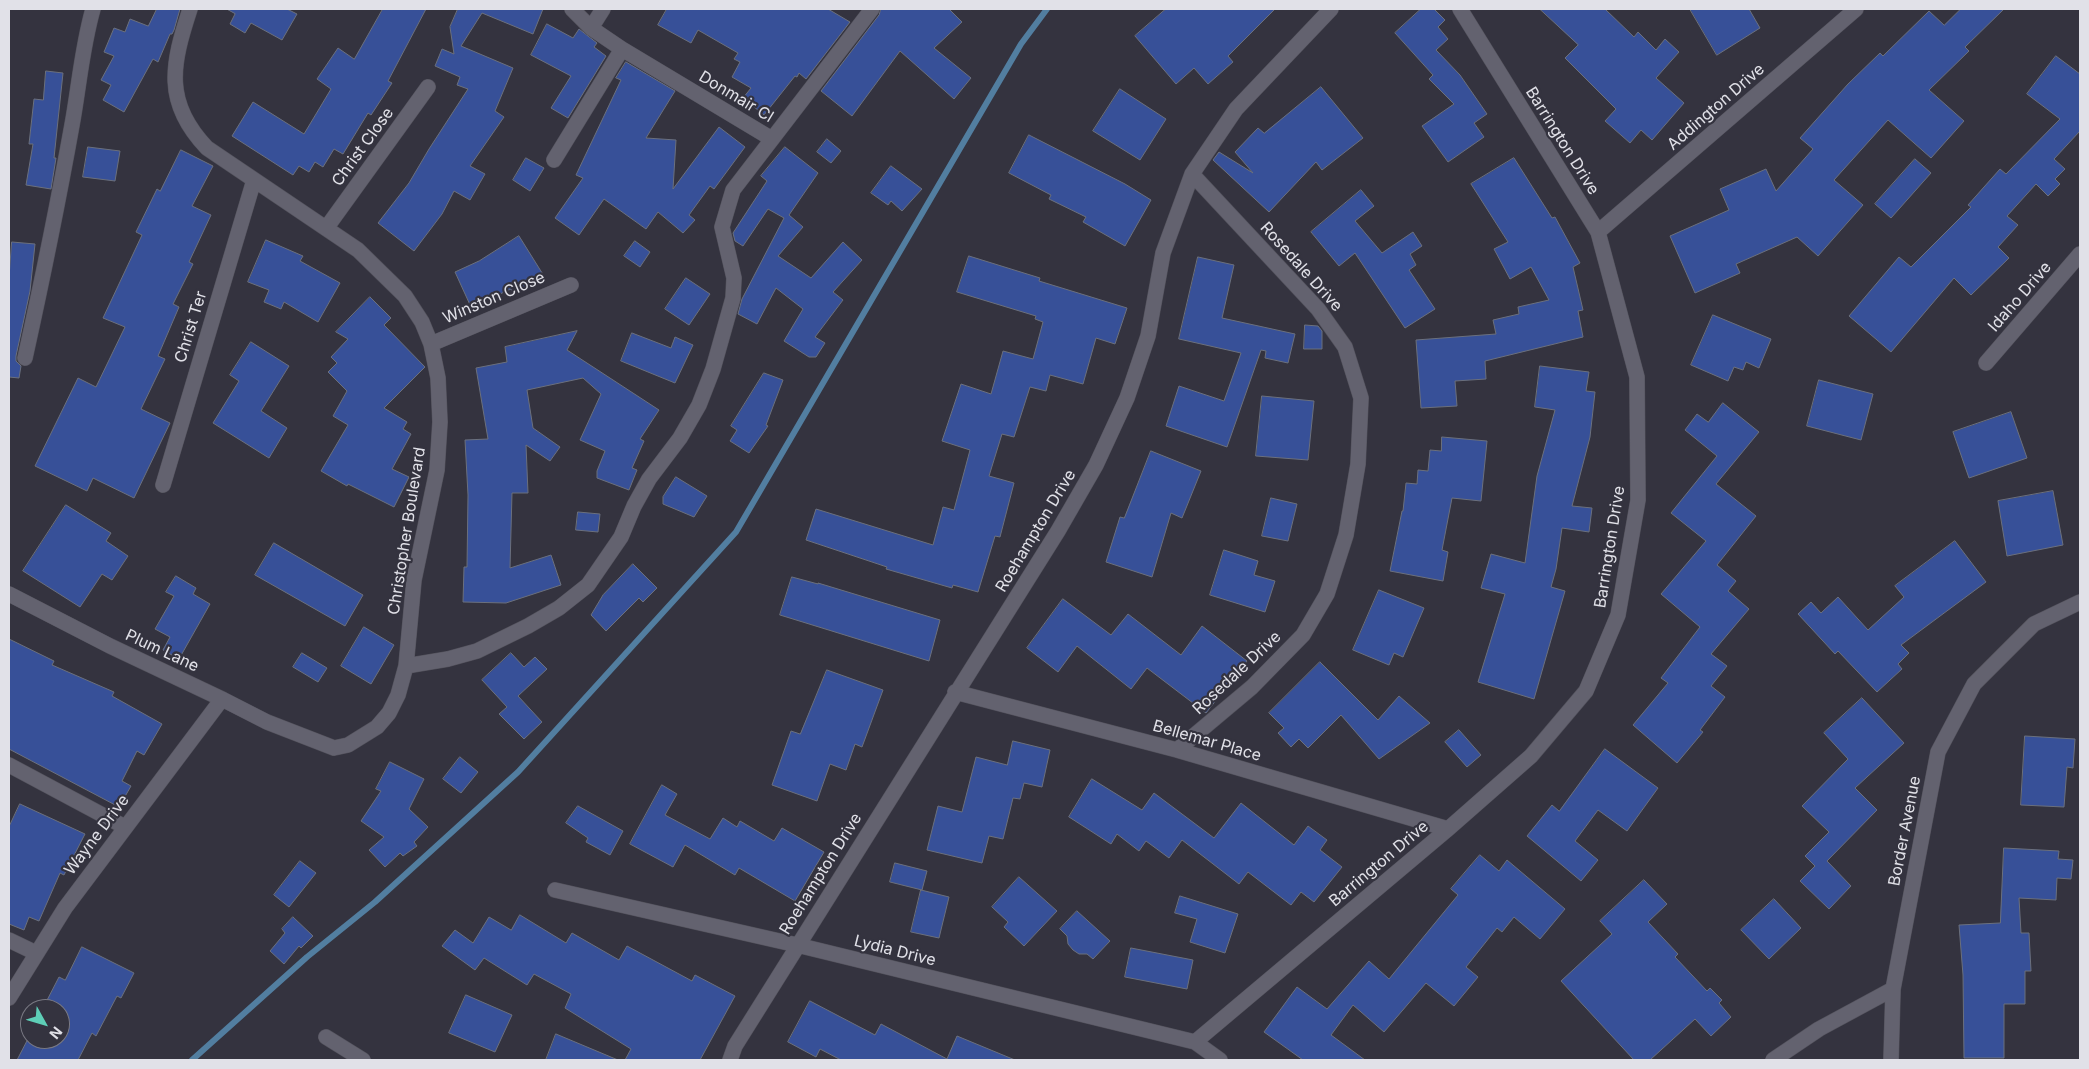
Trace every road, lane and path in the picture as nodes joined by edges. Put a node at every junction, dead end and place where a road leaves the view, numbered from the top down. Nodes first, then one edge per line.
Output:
1 (93, 9) edge
2 (189, 9) edge
3 (572, 9) edge
4 (603, 9) edge
5 (872, 9) edge
6 (1331, 9) edge
7 (1460, 9) edge
8 (1856, 9) edge
9 (591, 28) junction
10 (622, 49) junction
11 (428, 87) dead end
12 (772, 139) junction
13 (554, 160) dead end
14 (1192, 174) junction
15 (254, 180) junction
16 (327, 227) junction
17 (1598, 232) junction
18 (2080, 254) edge
19 (571, 285) dead end
20 (430, 344) junction
21 (25, 358) dead end
22 (1986, 363) dead end
23 (162, 485) dead end
24 (9, 594) edge
25 (2080, 602) edge
26 (406, 666) junction
27 (955, 692) junction
28 (222, 699) junction
29 (303, 736) joint
30 (1177, 750) junction
31 (9, 765) edge
32 (125, 827) junction
33 (1448, 829) junction
34 (555, 890) dead end
35 (9, 940) edge
36 (797, 945) junction
37 (36, 953) junction
38 (1893, 989) junction
39 (9, 998) edge
40 (326, 1038) dead end
41 (1195, 1042) junction
42 (363, 1060) edge
43 (730, 1060) edge
44 (1220, 1060) edge
45 (1774, 1060) edge
46 (1891, 1060) edge

1 - 21 street
2 - 15 street, Christopher Boulevard
3 - 9 street, Donmair Cl
4 - 9 street
5 - 12 street, Donmair Cl
6 - 14 street, Roehampton Drive
7 - 17 street, Barrington Drive
8 - 17 street, Addington Drive
9 - 10 street, Donmair Cl
10 - 12 street, Donmair Cl
10 - 13 street
11 - 16 street, Christ Close
12 - 26 street
14 - 27 street, Roehampton Drive
14 - 30 street, Rosedale Drive
15 - 16 street, Christopher Boulevard
15 - 23 street, Christ Ter
16 - 20 street, Christopher Boulevard
17 - 33 street, Barrington Drive
18 - 22 street, Idaho Drive
19 - 20 street, Winston Close
20 - 26 street, Christopher Boulevard
24 - 28 street, Plum Lane
25 - 38 street, Border Avenue
26 - 29 street, Christopher Boulevard
27 - 30 street, Bellemar Place
27 - 36 street, Roehampton Drive
28 - 29 street, Plum Lane
28 - 32 street, Wayne Drive
30 - 33 street, Bellemar Place
31 - 32 street
32 - 37 street, Wayne Drive
33 - 41 street, Barrington Drive
34 - 36 street, Lydia Drive
35 - 37 street
36 - 41 street, Lydia Drive
36 - 43 street, Roehampton Drive
37 - 39 street, Wayne Drive
38 - 45 street
38 - 46 street, Border Avenue
40 - 42 street
41 - 44 street, Lydia Drive

